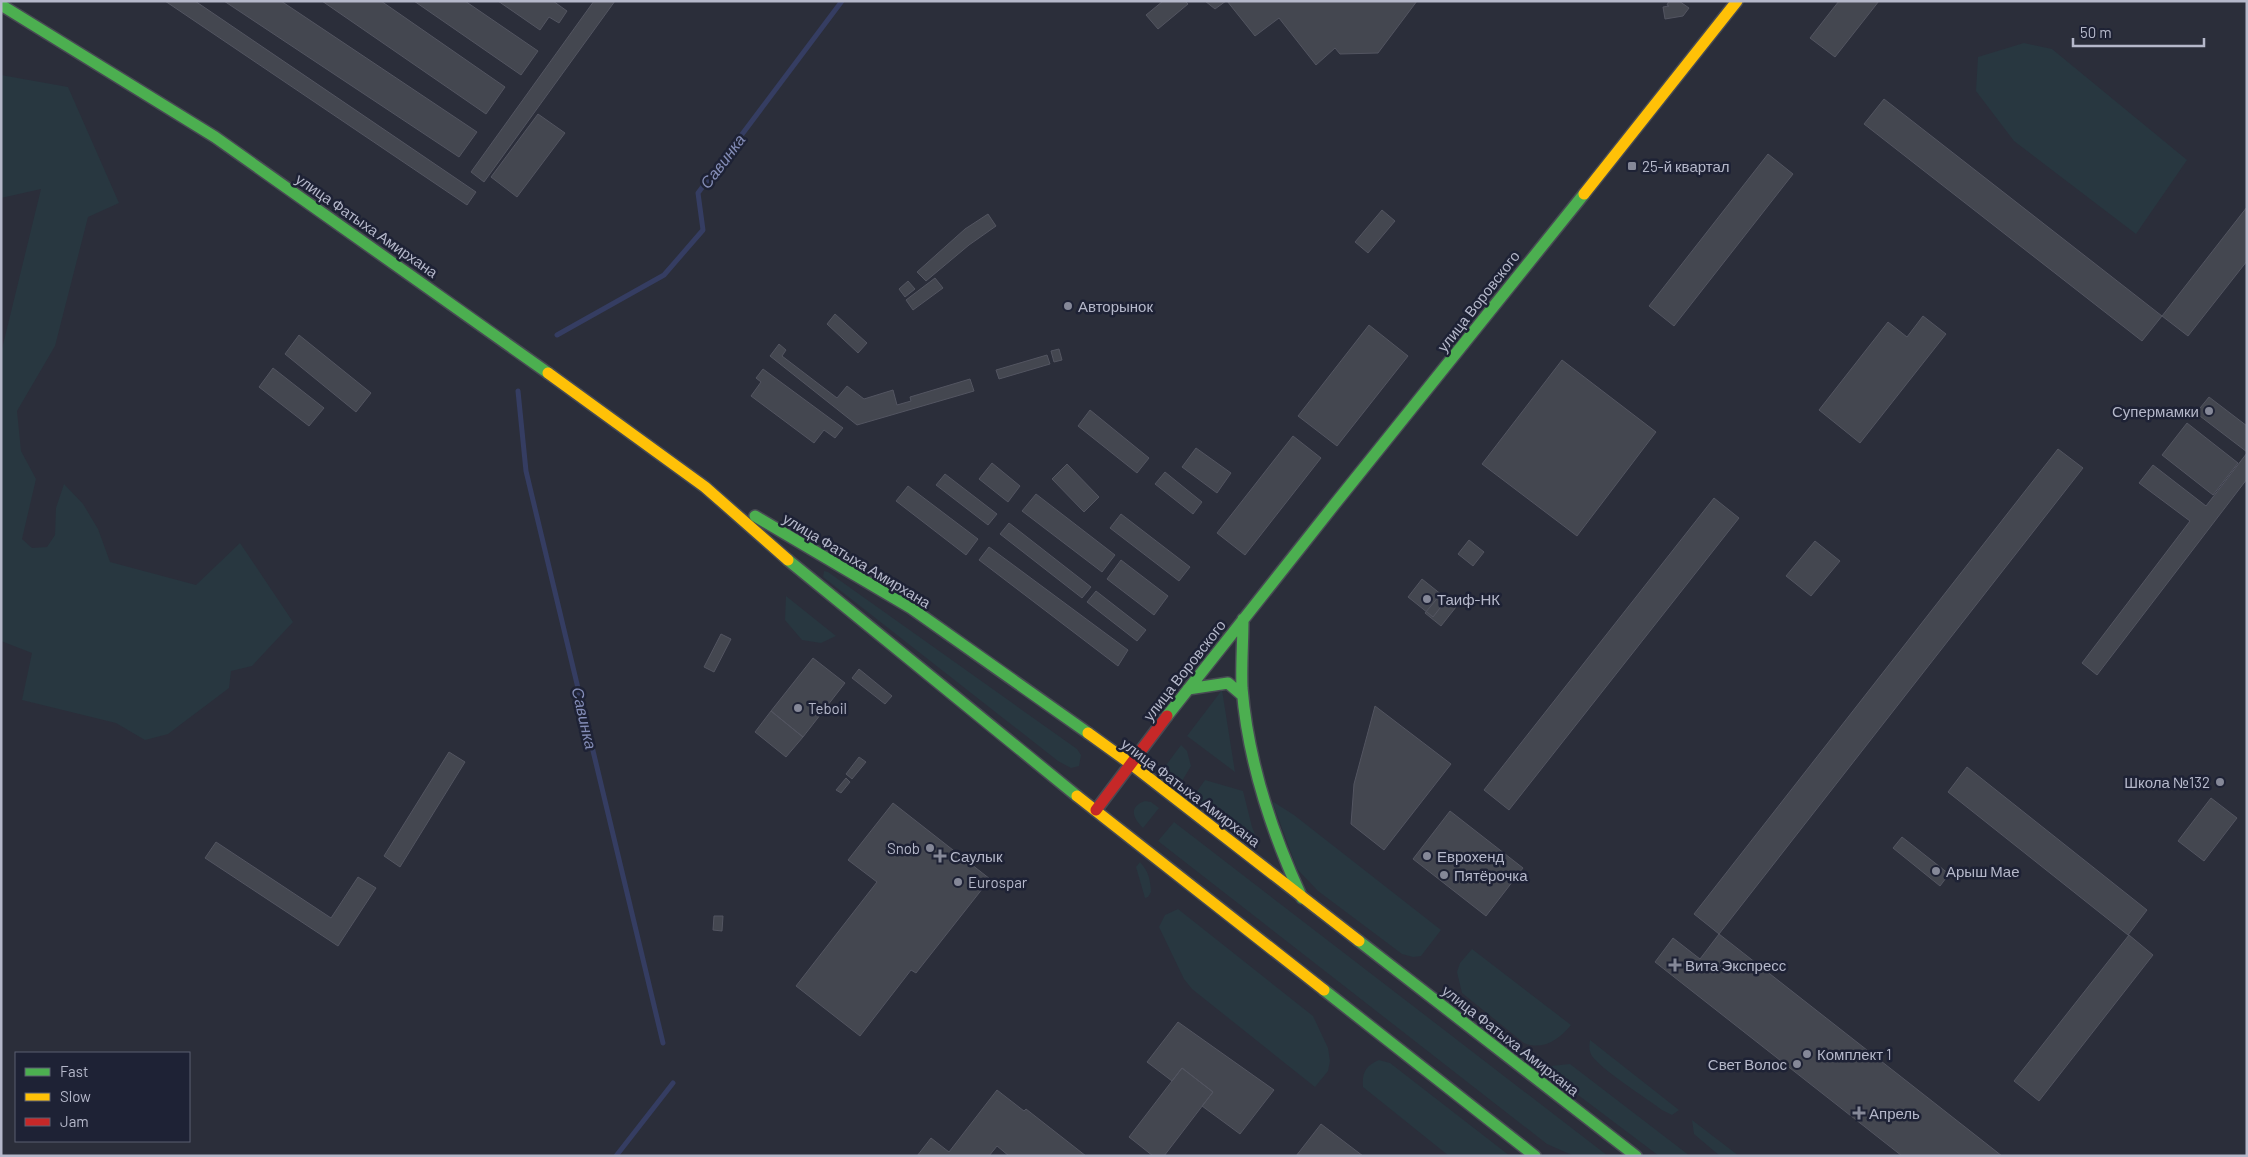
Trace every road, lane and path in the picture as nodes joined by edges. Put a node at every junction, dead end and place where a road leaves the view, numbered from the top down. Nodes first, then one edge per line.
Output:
1 (1737, 1) edge
2 (1, 5) edge
3 (705, 486) junction
4 (1243, 619) junction
5 (1188, 689) junction
6 (1242, 695) junction
7 (1131, 764) junction
8 (1096, 810) junction
9 (1302, 898) junction
10 (1535, 1156) edge
11 (1636, 1156) edge

1 - 4 main road, улица Воровского
2 - 3 main road, улица Фатыха Амирхана
3 - 7 main road, улица Фатыха Амирхана
3 - 8 main road, улица Фатыха Амирхана
4 - 5 main road, улица Воровского
4 - 6 main road, улица Воровского
5 - 6 main road
5 - 7 main road, улица Воровского
6 - 9 main road, улица Воровского
7 - 8 main road, улица Воровского
7 - 9 main road, улица Фатыха Амирхана
8 - 10 main road, улица Фатыха Амирхана
9 - 11 main road, улица Фатыха Амирхана

